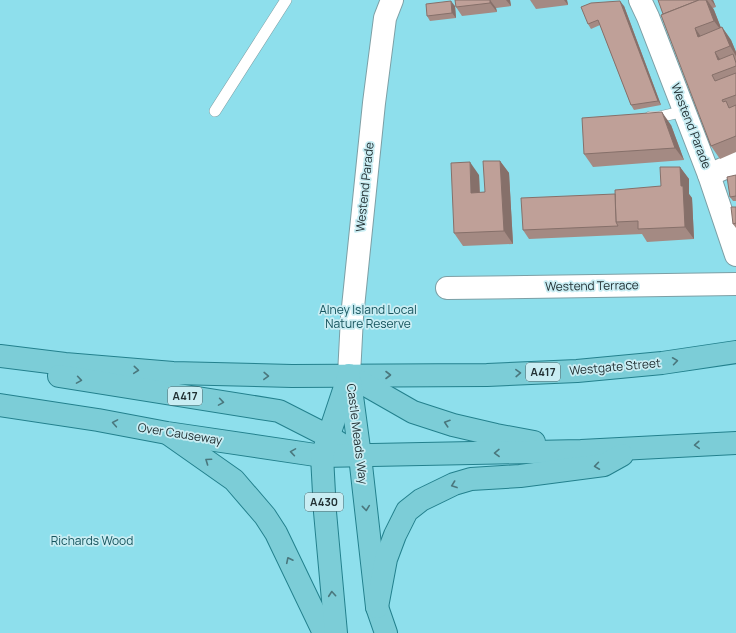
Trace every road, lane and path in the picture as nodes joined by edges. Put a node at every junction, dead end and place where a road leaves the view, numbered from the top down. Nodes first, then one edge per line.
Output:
1 (286, 0) edge
2 (392, 0) edge
3 (640, 0) edge
4 (215, 111) dead end
5 (685, 111) junction
6 (636, 118) edge
7 (736, 163) edge
8 (710, 175) junction
9 (736, 255) edge
10 (736, 284) edge
11 (447, 288) dead end
12 (736, 352) edge
13 (0, 356) edge
14 (0, 362) edge
15 (349, 376) junction
16 (0, 405) edge
17 (167, 433) junction
18 (736, 443) edge
19 (325, 446) junction
20 (632, 449) junction
21 (581, 451) junction
22 (360, 456) junction
23 (377, 607) junction
24 (324, 633) edge
25 (336, 633) edge
26 (386, 633) edge

1 - 4 lane
2 - 15 street, Westend Parade
3 - 5 street, Westend Parade
5 - 6 lane
5 - 8 street, Westend Parade
7 - 8 street
8 - 9 street, Westend Parade
10 - 11 street, Westend Terrace
15 -> 12 main road, Westgate Street / A417
13 -> 15 main road, A417
14 -> 19 main road, A417
15 - 19 main road, Castle Meads Way / A430
21 -> 15 main road, A417
15 - 22 main road, Castle Meads Way
17 -> 16 main road, Over Causeway / A417
19 -> 17 main road, Over Causeway / A417
24 -> 17 main road
18 -> 20 main road, A417
19 - 22 main road, Over Causeway / A417
25 -> 19 main road, Castle Meads Way / A430
20 - 21 main road, A417
20 -> 23 main road
21 -> 22 main road, A417
22 -> 23 main road, Castle Meads Way
23 - 26 main road, Castle Meads Way

